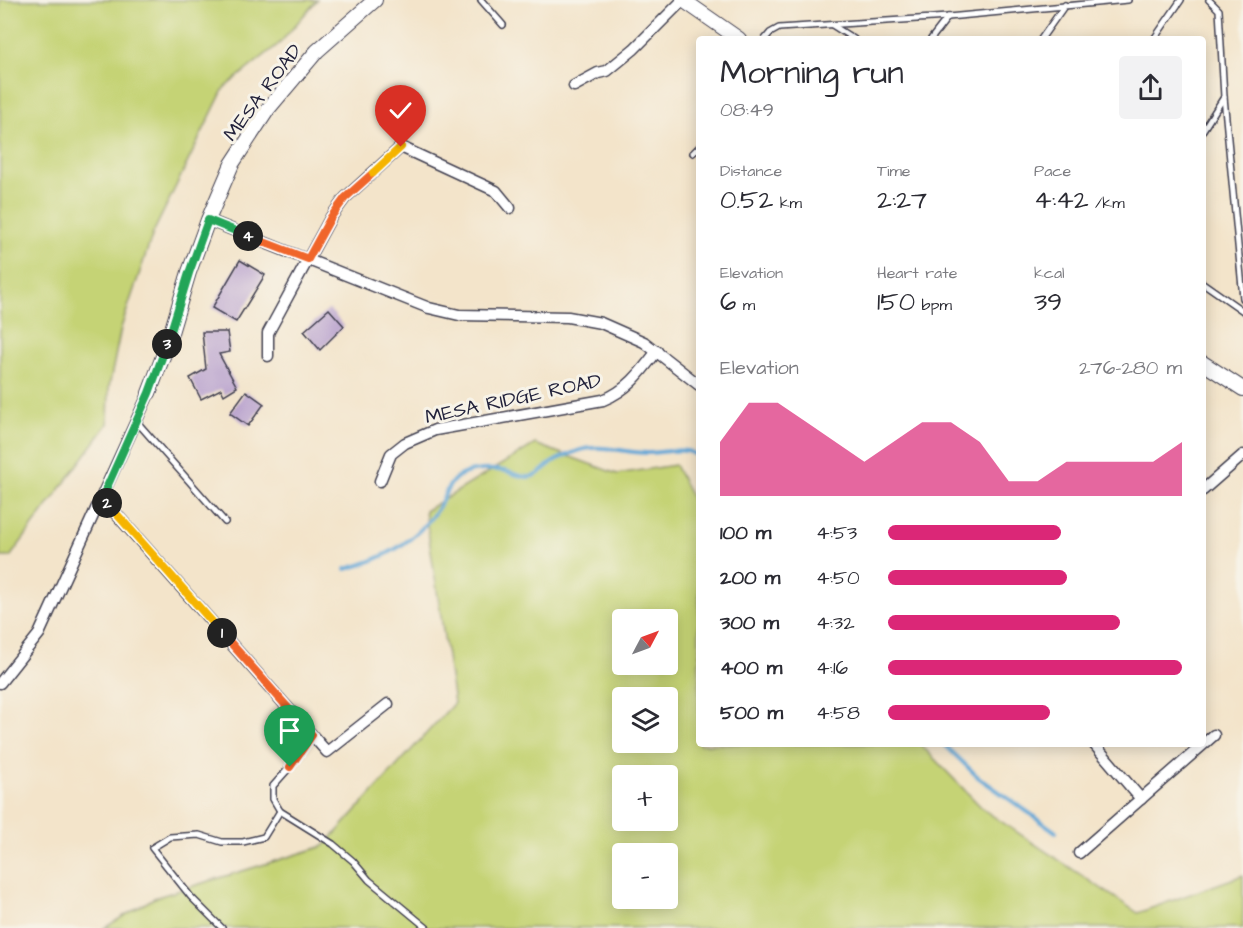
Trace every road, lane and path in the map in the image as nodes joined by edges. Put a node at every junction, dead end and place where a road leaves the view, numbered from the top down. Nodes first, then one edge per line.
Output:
1 (375, 0) edge
2 (481, 0) edge
3 (683, 0) edge
4 (1128, 0) edge
5 (1181, 0) edge
6 (1209, 0) edge
7 (1065, 5) junction
8 (948, 17) junction
9 (831, 24) junction
10 (503, 25) dead end
11 (735, 36) edge
12 (768, 36) edge
13 (849, 36) edge
14 (933, 36) edge
15 (1043, 36) edge
16 (1156, 36) edge
17 (574, 86) dead end
18 (1224, 97) junction
19 (1206, 125) edge
20 (696, 150) edge
21 (693, 153) dead end
22 (510, 208) dead end
23 (208, 220) junction
24 (308, 259) junction
25 (1206, 285) edge
26 (1243, 298) edge
27 (1243, 311) edge
28 (657, 351) junction
29 (268, 356) dead end
30 (1206, 365) edge
31 (696, 383) edge
32 (1243, 389) edge
33 (149, 393) joint
34 (137, 422) junction
35 (1243, 455) edge
36 (380, 481) dead end
37 (1206, 487) edge
38 (102, 498) junction
39 (225, 522) dead end
40 (0, 683) edge
41 (388, 704) dead end
42 (312, 735) junction
43 (1214, 735) dead end
44 (1206, 742) edge
45 (1097, 747) edge
46 (1200, 747) edge
47 (1141, 799) junction
48 (280, 811) junction
49 (1079, 853) dead end
50 (222, 928) edge
51 (427, 928) edge

1 - 23 street, MESA ROAD
2 - 10 lane
3 - 11 street
3 - 17 street
4 - 7 lane
5 - 16 lane
6 - 18 lane
7 - 8 lane
7 - 15 lane
8 - 9 lane
8 - 14 lane
9 - 12 lane
9 - 13 lane
18 - 19 lane
18 - 26 lane
20 - 21 lane
22 - 24 street
23 - 24 street
23 - 33 street, MESA ROAD
24 - 28 street
24 - 29 street
25 - 27 lane
28 - 31 street
28 - 36 street, MESA RIDGE ROAD
30 - 32 street
33 - 34 street, MESA ROAD
34 - 38 street, MESA ROAD
34 - 39 lane
35 - 37 street
38 - 40 street, MESA ROAD
38 - 42 street
41 - 42 street
42 - 48 lane
43 - 44 street
45 - 47 street
46 - 47 street
47 - 49 street
48 - 50 lane
48 - 51 lane

